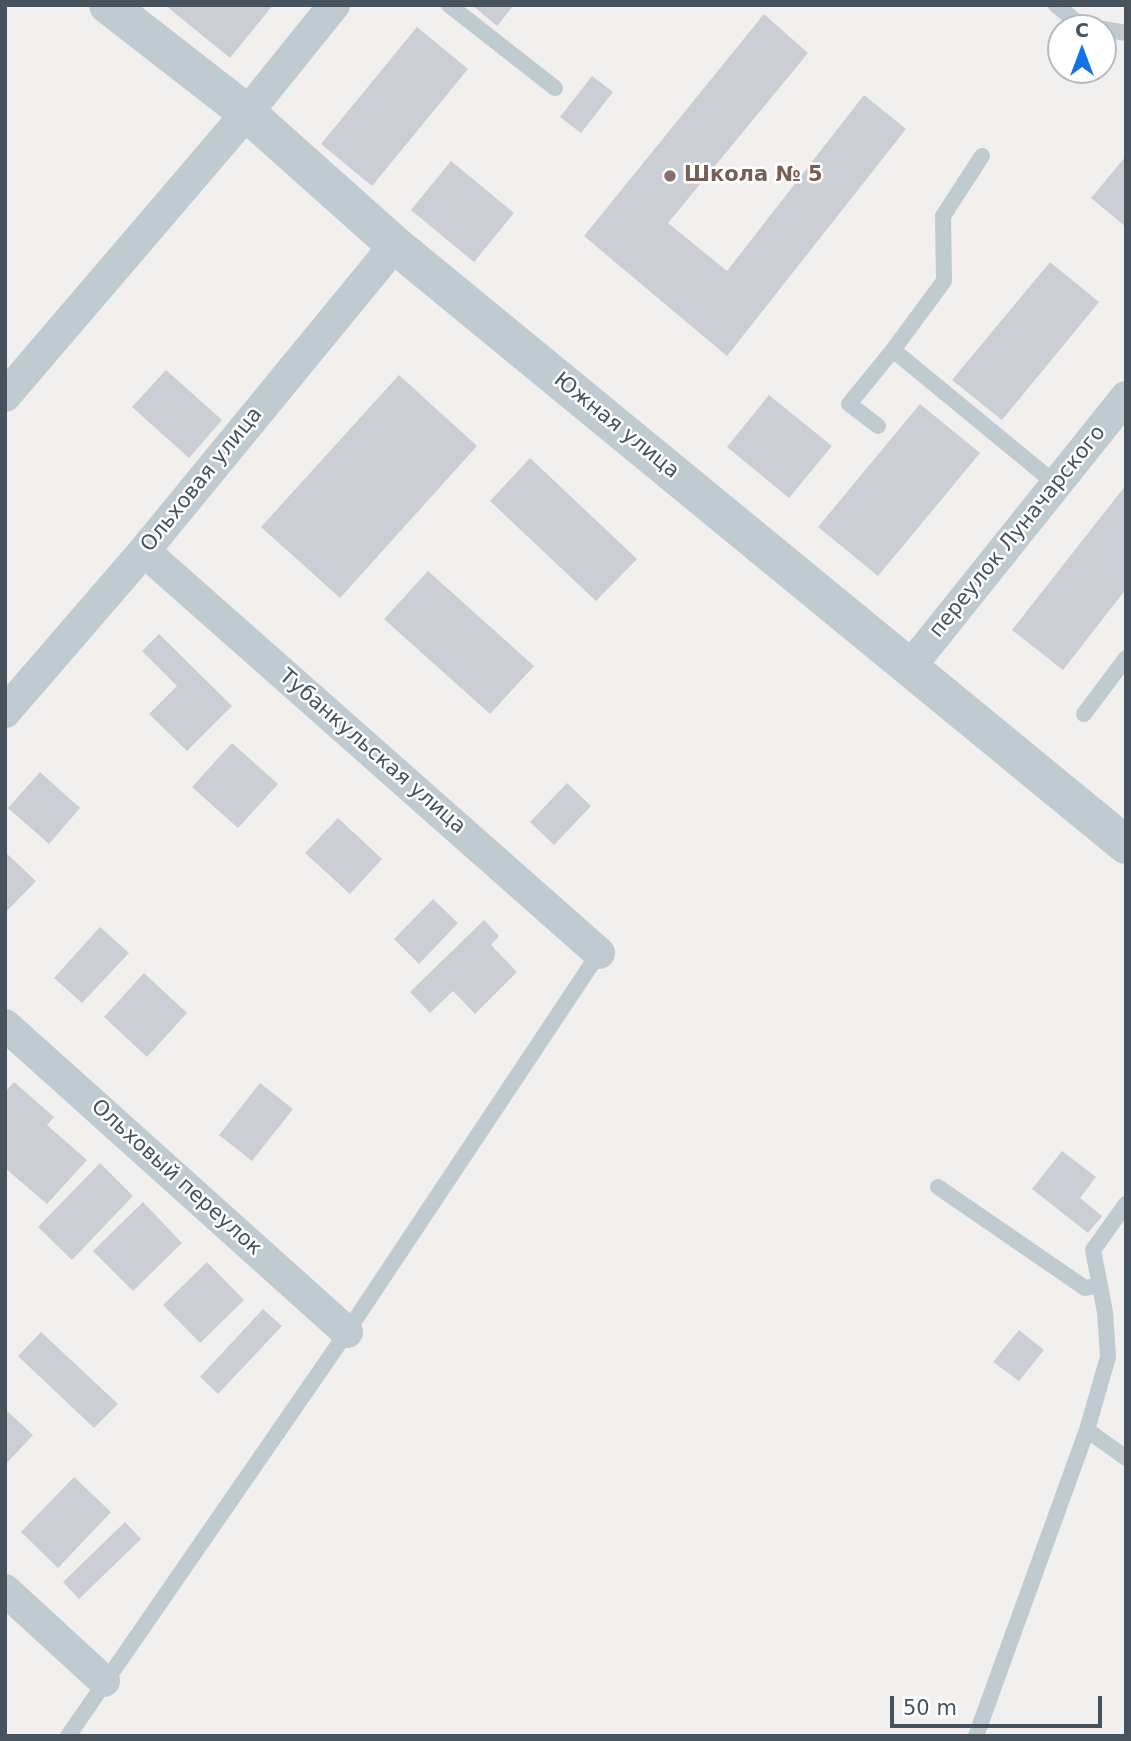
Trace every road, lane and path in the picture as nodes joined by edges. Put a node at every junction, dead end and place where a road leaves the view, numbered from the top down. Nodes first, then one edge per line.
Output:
1 (108, 5) edge
2 (334, 5) edge
3 (449, 5) edge
4 (555, 88) dead end
5 (247, 113) junction
6 (982, 156) dead end
7 (395, 245) junction
8 (893, 350) junction
9 (5, 396) edge
10 (1126, 397) edge
11 (878, 426) dead end
12 (1056, 484) junction
13 (144, 551) junction
14 (1126, 658) edge
15 (910, 667) junction
16 (5, 712) edge
17 (1084, 714) dead end
18 (1126, 845) edge
19 (599, 953) joint
20 (5, 1025) edge
21 (938, 1187) dead end
22 (1126, 1204) edge
23 (1100, 1285) junction
24 (347, 1332) junction
25 (1087, 1430) junction
26 (1126, 1458) edge
27 (5, 1590) edge
28 (104, 1681) junction
29 (68, 1736) edge
30 (976, 1736) edge

1 - 5 street, Южная улица
2 - 5 street
3 - 4 lane
5 - 7 street, Южная улица
5 - 9 street
6 - 8 lane
7 - 13 street, Ольховая улица
7 - 15 street, Южная улица
8 - 11 lane
8 - 12 lane
10 - 12 street, переулок Луначарского
12 - 15 street, переулок Луначарского
13 - 16 street, Ольховая улица
13 - 19 street, Тубанкульская улица
14 - 17 lane
15 - 18 street, Южная улица
19 - 24 lane
20 - 24 street, Ольховый переулок
21 - 23 lane
22 - 23 lane
23 - 25 lane
24 - 28 lane
25 - 26 lane
25 - 30 lane
27 - 28 street
28 - 29 lane

